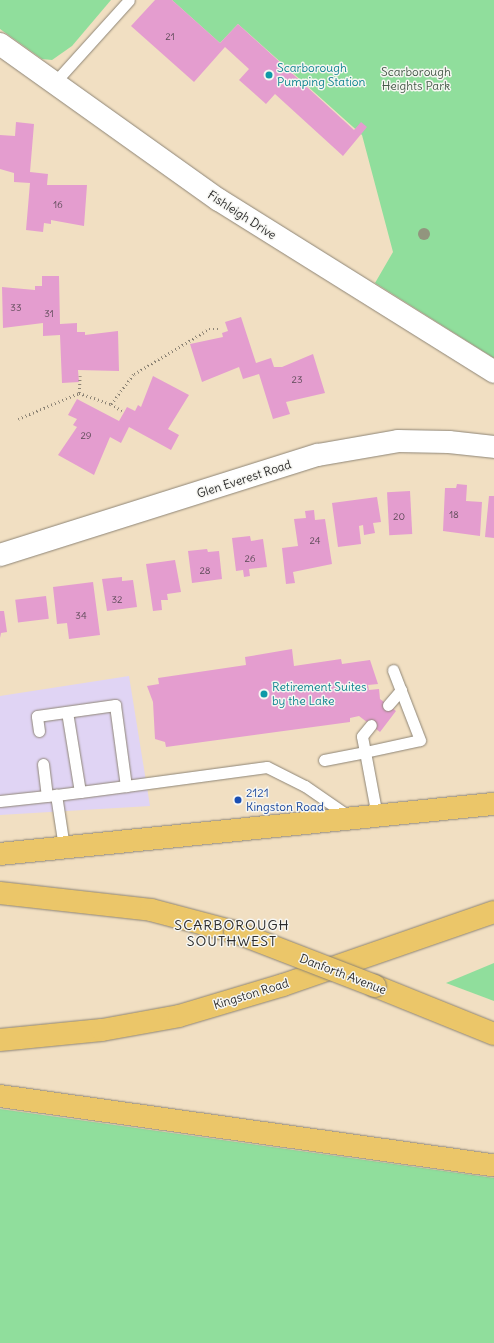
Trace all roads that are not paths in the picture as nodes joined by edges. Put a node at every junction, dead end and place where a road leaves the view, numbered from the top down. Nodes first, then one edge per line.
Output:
1 (129, 0) edge
2 (0, 44) edge
3 (55, 82) junction
4 (494, 372) edge
5 (494, 447) edge
6 (0, 555) edge
7 (393, 670) dead end
8 (401, 690) junction
9 (388, 705) dead end
10 (67, 712) junction
11 (371, 725) dead end
12 (39, 731) dead end
13 (365, 752) junction
14 (324, 760) dead end
15 (43, 764) dead end
16 (126, 786) junction
17 (80, 792) junction
18 (51, 796) junction
19 (0, 801) edge
20 (494, 804) edge
21 (377, 816) junction
22 (352, 819) junction
23 (64, 847) junction
24 (0, 854) edge
25 (0, 893) edge
26 (494, 912) edge
27 (494, 1034) edge
28 (0, 1040) edge
29 (0, 1096) edge
30 (494, 1165) edge

1 - 3 lane
2 - 3 street, Fishleigh Drive
3 - 4 street, Fishleigh Drive
5 - 6 street, Glen Everest Road
7 - 8 lane
8 - 9 lane
8 - 13 lane
10 - 12 lane
10 - 16 lane
10 - 17 lane
11 - 13 lane
13 - 14 lane
13 - 21 lane
15 - 18 lane
16 - 17 lane
16 - 22 lane
17 - 18 lane
18 - 19 lane
18 - 23 lane
20 - 21 main road
21 - 22 main road
22 - 23 main road
23 - 24 main road
25 - 27 main road, Danforth Avenue, bridge
26 - 28 main road, Kingston Road
29 - 30 main road

